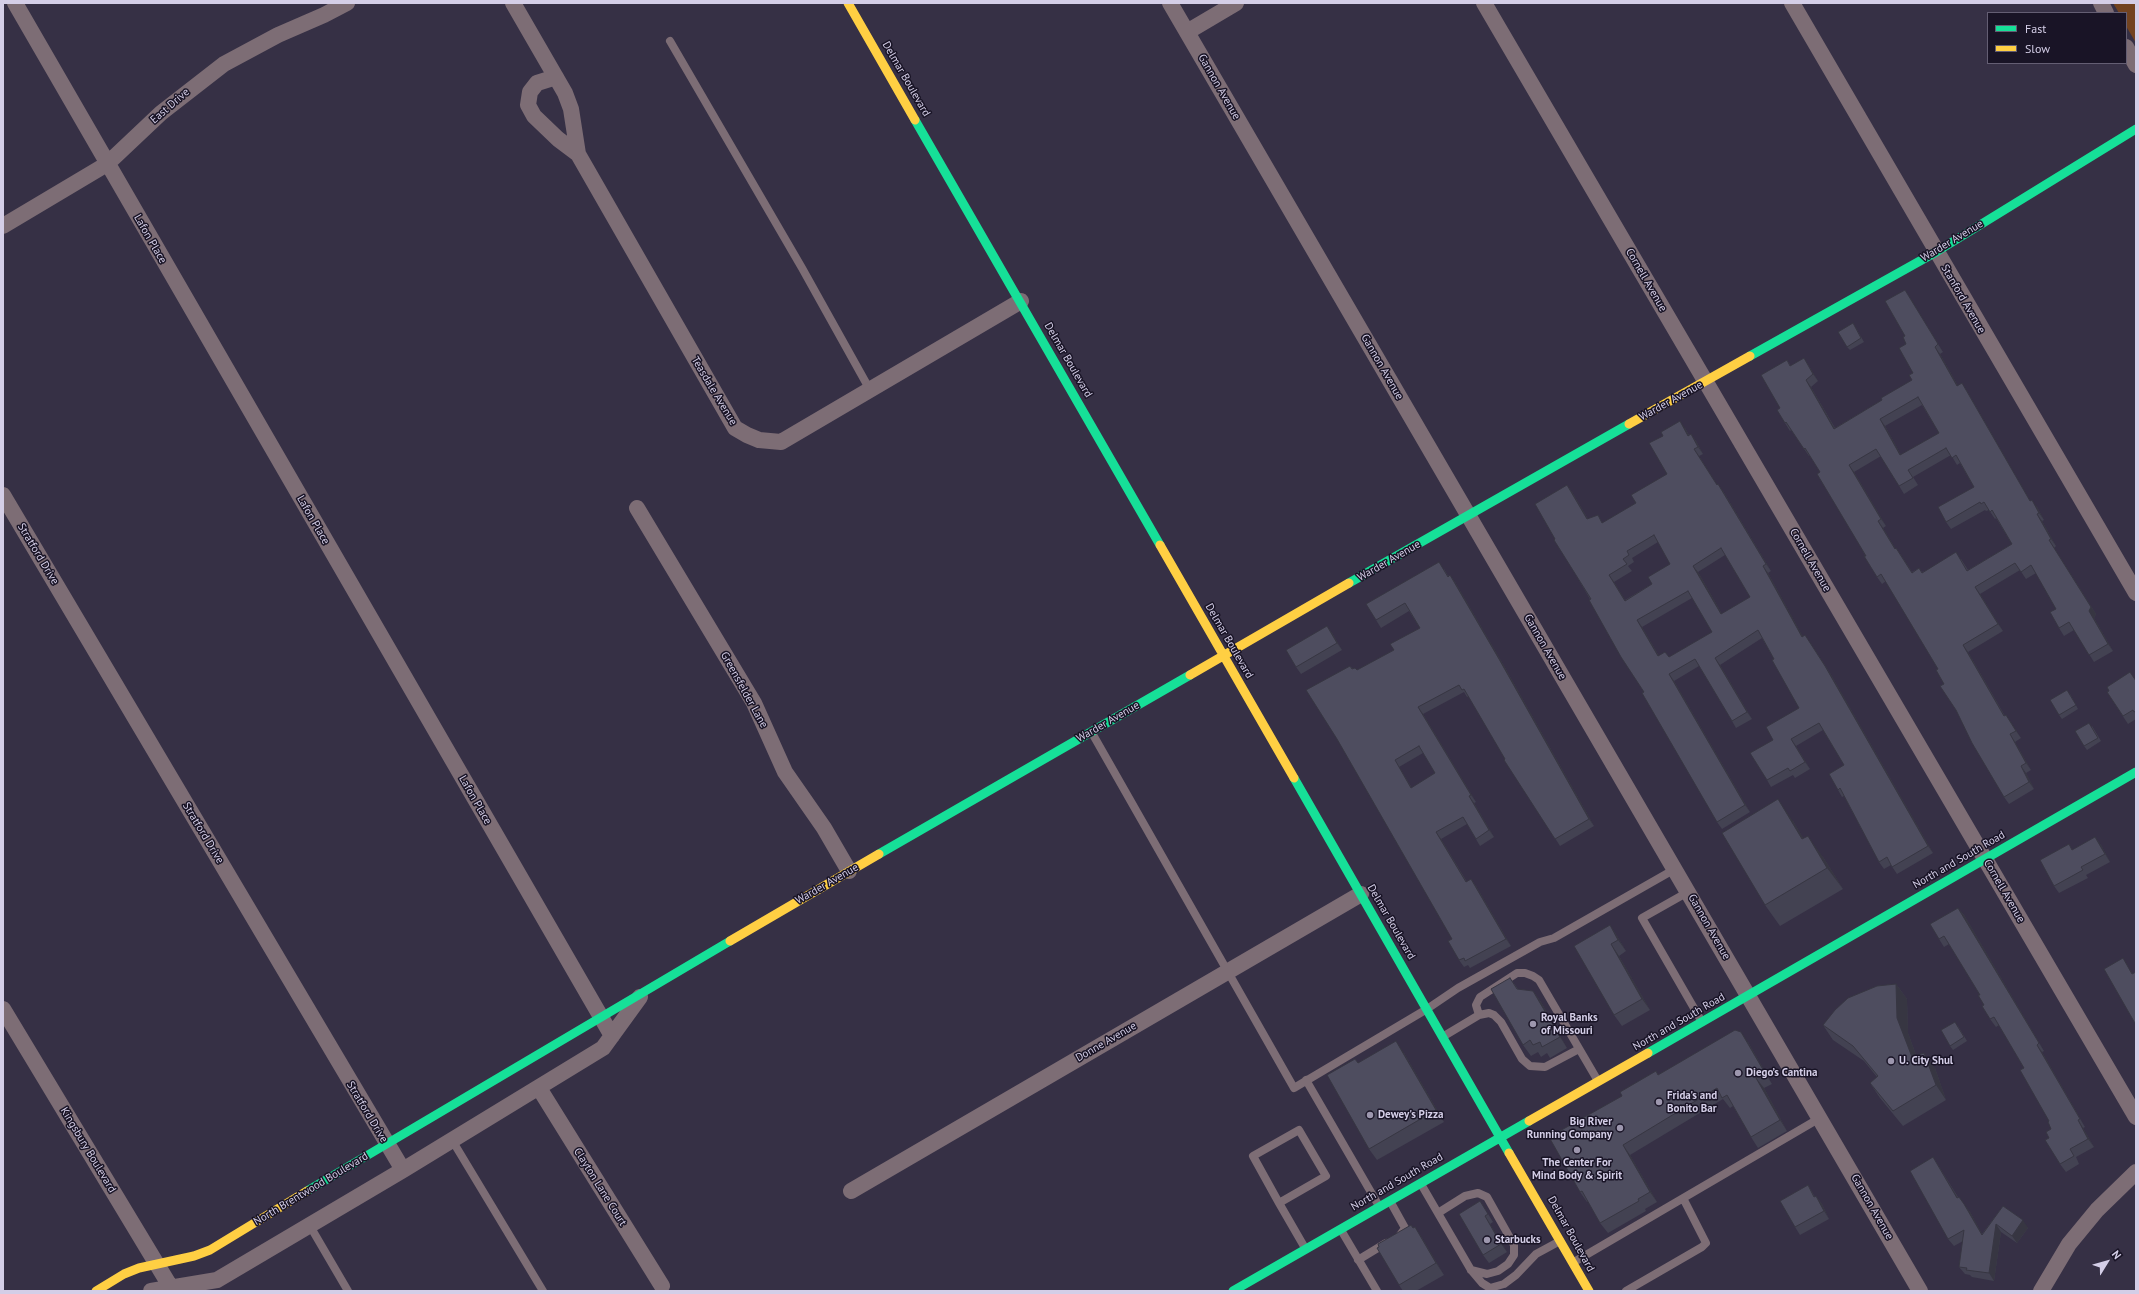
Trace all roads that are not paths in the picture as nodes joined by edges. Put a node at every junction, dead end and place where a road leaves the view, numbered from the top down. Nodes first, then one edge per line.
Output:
1 (15, 3) edge
2 (347, 3) edge
3 (513, 3) edge
4 (848, 3) edge
5 (1170, 3) edge
6 (1236, 3) edge
7 (1484, 3) edge
8 (1792, 3) edge
9 (2101, 3) edge
10 (2106, 12) edge
11 (1187, 32) junction
12 (670, 41) dead end
13 (2127, 49) edge
14 (2136, 65) edge
15 (556, 77) junction
16 (2136, 129) edge
17 (578, 154) junction
18 (107, 164) junction
19 (3, 226) edge
20 (1936, 252) junction
21 (1021, 301) junction
22 (1705, 382) junction
23 (870, 390) junction
24 (3, 495) edge
25 (637, 508) dead end
26 (1468, 515) junction
27 (2136, 593) edge
28 (1223, 656) junction
29 (1091, 732) junction
30 (2136, 772) edge
31 (1985, 859) junction
32 (1675, 869) junction
33 (849, 871) junction
34 (1688, 892) junction
35 (1361, 894) junction
36 (1227, 972) junction
37 (642, 994) junction
38 (1749, 996) junction
39 (3, 1009) edge
40 (1427, 1009) junction
41 (1479, 1015) junction
42 (600, 1018) junction
43 (1702, 1022) junction
44 (612, 1036) junction
45 (1443, 1036) junction
46 (1579, 1049) junction
47 (1306, 1080) junction
48 (1598, 1082) junction
49 (539, 1088) junction
50 (2136, 1117) edge
51 (1820, 1118) junction
52 (1502, 1136) junction
53 (452, 1140) junction
54 (386, 1143) junction
55 (403, 1170) junction
56 (2136, 1172) edge
57 (1420, 1183) junction
58 (851, 1191) dead end
59 (1683, 1198) junction
60 (1390, 1200) junction
61 (1279, 1203) junction
62 (1380, 1206) junction
63 (1438, 1213) junction
64 (310, 1226) junction
65 (1340, 1229) junction
66 (1561, 1240) junction
67 (1305, 1249) junction
68 (1358, 1260) junction
69 (1573, 1263) junction
70 (158, 1264) junction
71 (1471, 1270) junction
72 (662, 1286) dead end
73 (172, 1289) edge
74 (96, 1291) edge
75 (151, 1291) edge
76 (348, 1291) edge
77 (543, 1291) edge
78 (1233, 1291) edge
79 (1377, 1291) edge
80 (1589, 1291) edge
81 (1626, 1291) edge
82 (1920, 1291) edge
83 (2041, 1291) edge

1 - 18 street, Lafon Place
2 - 18 street, East Drive
3 - 15 street, Teasdale Avenue
4 - 21 street, Delmar Boulevard
5 - 11 street, Gannon Avenue
6 - 11 street
7 - 22 street, Cornell Avenue
8 - 20 street, Stanford Avenue
9 - 10 street
11 - 26 street, Gannon Avenue
12 - 23 lane
13 - 14 street
15 - 17 street, Teasdale Avenue
15 - 17 street, Teasdale Avenue
16 - 20 street, Warder Avenue
17 - 23 street, Teasdale Avenue
18 - 19 street, East Drive
18 - 42 street, Lafon Place
20 - 22 street, Warder Avenue
20 - 27 street, Stanford Avenue
21 - 23 street, Teasdale Avenue
21 - 28 street, Delmar Boulevard
22 - 26 street, Warder Avenue
22 - 31 street, Cornell Avenue
24 - 54 street, Stratford Drive
25 - 33 street, Greensfelder Lane
26 - 28 street, Warder Avenue
26 - 32 street, Gannon Avenue
28 - 29 street, Warder Avenue
28 - 35 street, Delmar Boulevard
29 - 33 street, Warder Avenue
29 - 36 lane
30 - 31 street, North and South Road
31 - 38 street, North and South Road
31 - 50 street, Cornell Avenue
32 - 34 street, Gannon Avenue
32 - 40 lane
33 - 37 street, Warder Avenue
34 - 38 street, Gannon Avenue
34 - 43 lane
35 - 36 street, Donne Avenue
35 - 40 street, Delmar Boulevard
36 - 47 lane
36 - 58 street, Donne Avenue
37 - 42 street, Warder Avenue
37 - 44 street, Warder Avenue
38 - 43 street, North and South Road
38 - 51 street, Gannon Avenue
39 - 70 street, Kingsbury Boulevard
40 - 45 street, Delmar Boulevard
40 - 47 lane
41 - 45 lane
41 - 46 lane
41 - 46 lane
42 - 44 street, Lafon Place
42 - 54 street, North Brentwood Boulevard
43 - 48 street, North and South Road
44 - 49 street
45 - 52 street, Delmar Boulevard
46 - 48 lane
47 - 62 lane
48 - 52 street, North and South Road
49 - 53 street
49 - 72 street, Clayton Lane Court
51 - 59 lane
51 - 82 street, Gannon Avenue
52 - 57 street, North and South Road
52 - 66 street, Delmar Boulevard
53 - 55 street
53 - 77 lane
54 - 55 street, Stratford Drive
54 - 70 street, North Brentwood Boulevard
55 - 64 street
56 - 83 street
57 - 60 street, North and South Road
57 - 63 lane
59 - 69 lane
59 - 81 lane
60 - 62 street, North and South Road
60 - 68 lane
61 - 61 lane
61 - 67 lane
62 - 65 street, North and South Road
63 - 71 lane
63 - 71 lane
64 - 73 street
64 - 76 lane
65 - 67 street, North and South Road
65 - 68 lane
66 - 69 street, Delmar Boulevard
66 - 71 lane
67 - 78 street, North and South Road
68 - 79 lane
69 - 80 street, Delmar Boulevard
70 - 73 street, Kingsbury Boulevard
70 - 74 street, North Brentwood Boulevard
73 - 75 street

